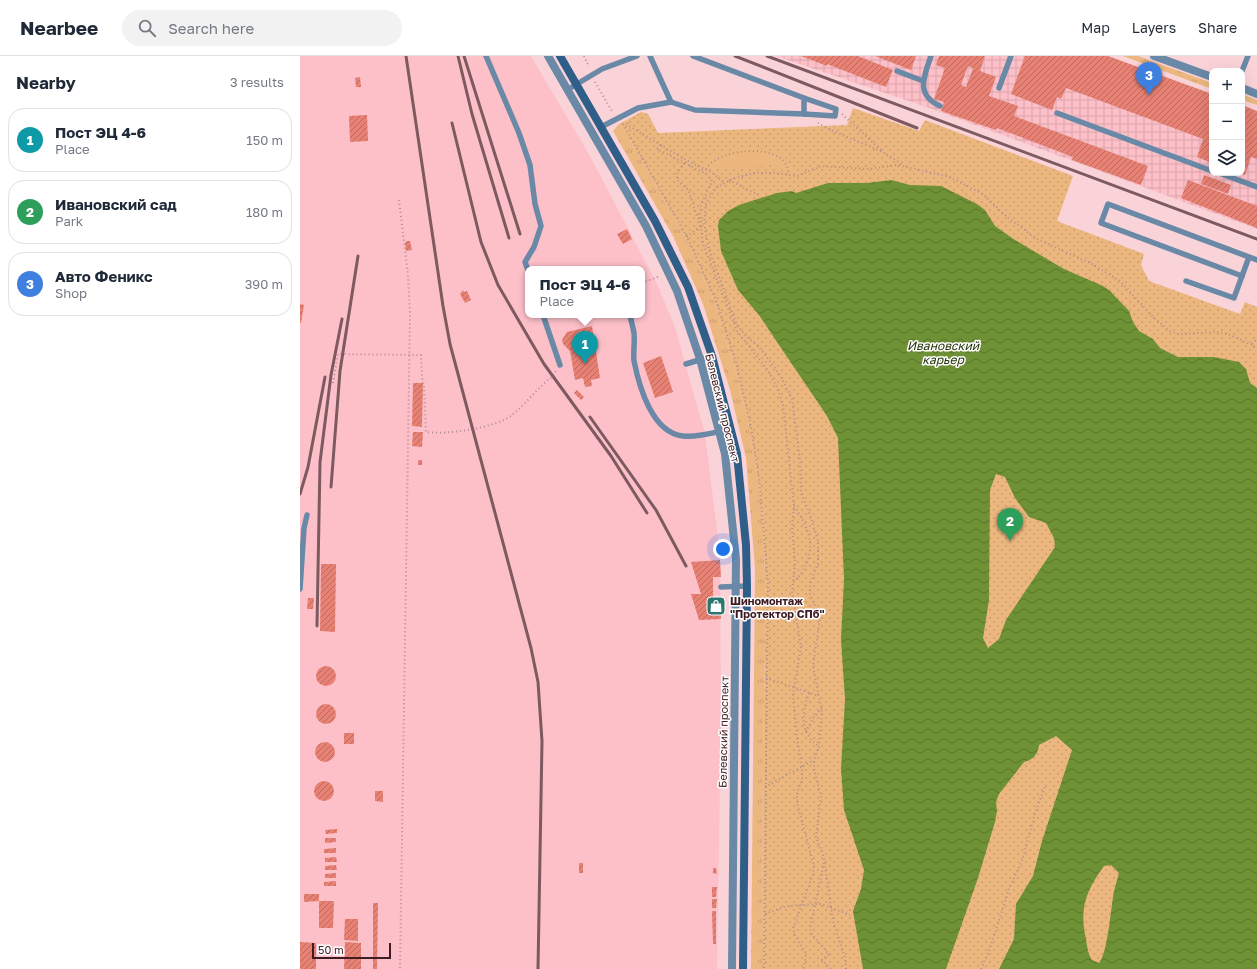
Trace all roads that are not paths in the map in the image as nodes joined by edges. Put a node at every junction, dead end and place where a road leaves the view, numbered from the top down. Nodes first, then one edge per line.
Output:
1 (486, 56) edge
2 (548, 56) edge
3 (560, 56) edge
4 (637, 56) edge
5 (650, 56) edge
6 (693, 56) edge
7 (931, 56) edge
8 (1011, 56) edge
9 (1154, 56) edge
10 (1248, 56) edge
11 (1170, 59) edge
12 (1243, 68) edge
13 (897, 71) dead end
14 (1209, 76) edge
15 (923, 81) junction
16 (576, 84) junction
17 (999, 88) dead end
18 (1245, 89) edge
19 (566, 90) junction
20 (1257, 94) edge
21 (804, 98) junction
22 (671, 102) junction
23 (940, 106) dead end
24 (1057, 113) dead end
25 (804, 114) junction
26 (601, 127) junction
27 (1209, 170) edge
28 (1227, 176) edge
29 (1257, 187) edge
30 (1249, 257) junction
31 (1257, 260) edge
32 (526, 266) edge
33 (1242, 276) junction
34 (1186, 282) dead end
35 (544, 318) edge
36 (631, 318) edge
37 (712, 356) junction
38 (700, 359) junction
39 (560, 364) road end
40 (686, 364) dead end
41 (731, 429) junction
42 (720, 431) junction
43 (306, 515) dead end
44 (736, 586) junction
45 (747, 586) junction
46 (721, 587) dead end
47 (300, 589) edge
48 (732, 969) edge
49 (743, 969) edge

1 - 32 lane
2 - 19 street, Белевский проспект
3 - 16 street, Белевский проспект
4 - 16 lane
5 - 22 lane
6 - 21 lane
7 - 15 lane
8 - 17 lane
9 - 11 street
10 - 12 lane
11 - 14 street
13 - 15 lane
15 - 23 lane
16 - 19 lane
16 - 26 street, Белевский проспект
18 - 20 street
19 - 38 street, Белевский проспект
21 - 25 lane
21 - 25 lane
22 - 25 lane
22 - 26 lane
24 - 27 lane
26 - 37 street, Белевский проспект
28 - 29 lane
30 - 31 lane
30 - 33 lane
30 - 33 lane
33 - 34 lane
35 - 39 lane
36 - 42 lane
37 - 38 lane
37 - 41 street, Белевский проспект
38 - 40 lane
38 - 42 street, Белевский проспект
41 - 42 lane
41 - 45 street, Белевский проспект
42 - 44 street, Белевский проспект
43 - 47 lane
44 - 45 lane
44 - 46 lane
44 - 48 street, Белевский проспект
45 - 49 street, Белевский проспект

